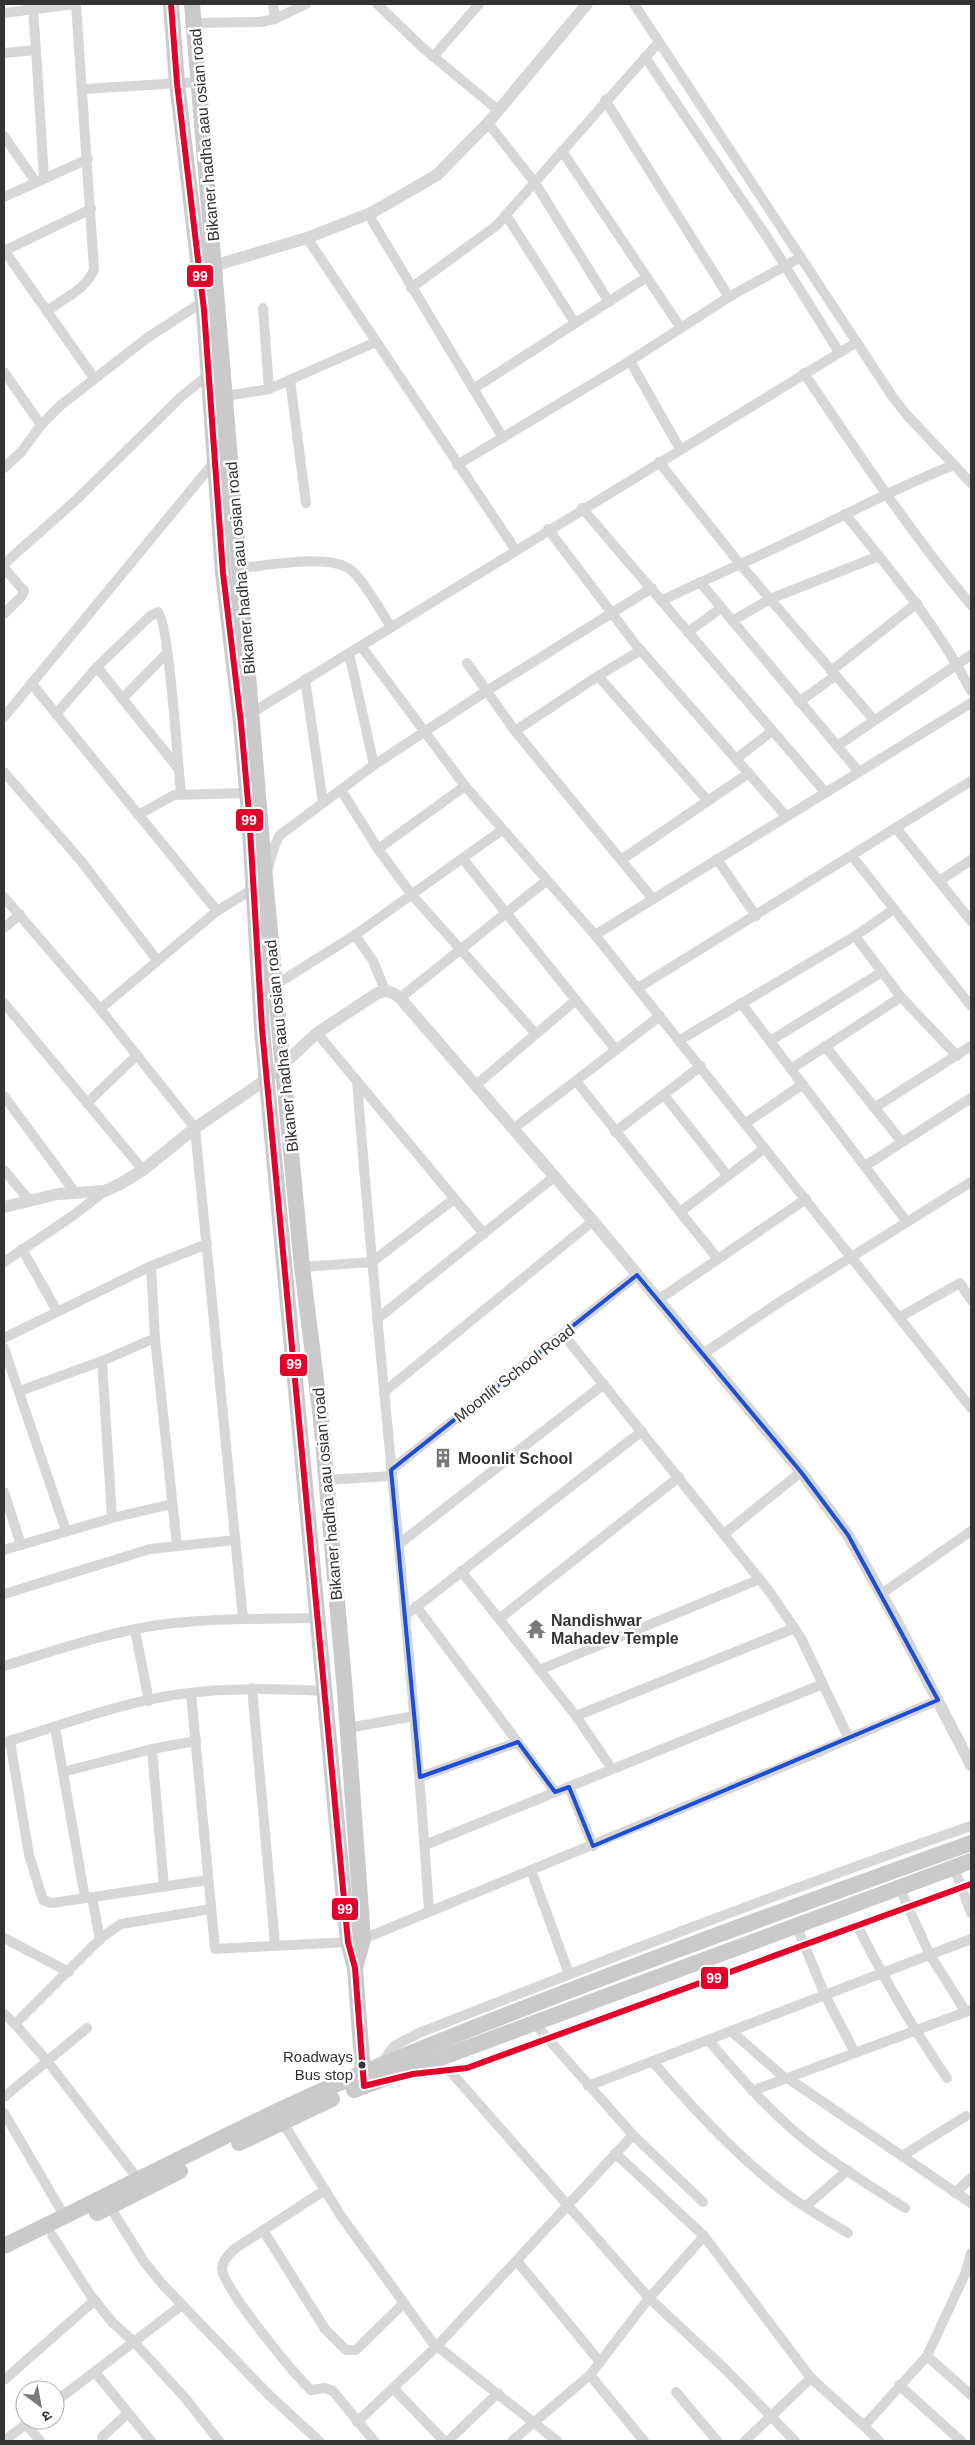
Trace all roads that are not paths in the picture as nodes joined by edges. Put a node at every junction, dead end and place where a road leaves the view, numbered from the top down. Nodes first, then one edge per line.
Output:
1 (75, 4) edge
2 (171, 4) edge
3 (192, 4) edge
4 (273, 4) edge
5 (306, 4) edge
6 (377, 4) edge
7 (479, 4) edge
8 (587, 4) edge
9 (634, 4) edge
10 (33, 9) junction
11 (4, 13) edge
12 (275, 19) junction
13 (194, 23) junction
14 (652, 49) junction
15 (36, 50) junction
16 (4, 53) edge
17 (433, 57) junction
18 (199, 82) junction
19 (177, 84) junction
20 (83, 89) junction
21 (605, 100) junction
22 (498, 110) junction
23 (488, 123) junction
24 (4, 136) edge
25 (562, 151) junction
26 (88, 158) junction
27 (207, 170) junction
28 (188, 173) junction
29 (39, 179) junction
30 (535, 183) junction
31 (4, 197) edge
32 (91, 209) junction
33 (368, 214) junction
34 (506, 215) junction
35 (306, 238) junction
36 (4, 250) edge
37 (793, 261) junction
38 (208, 267) junction
39 (647, 278) junction
40 (411, 288) junction
41 (729, 297) junction
42 (210, 298) junction
43 (609, 302) junction
44 (263, 308) dead end
45 (47, 310) junction
46 (575, 323) junction
47 (681, 328) junction
48 (376, 342) junction
49 (848, 347) junction
50 (630, 361) junction
51 (4, 372) edge
52 (804, 373) junction
53 (209, 374) junction
54 (94, 378) junction
55 (290, 380) junction
56 (269, 389) junction
57 (473, 389) junction
58 (226, 396) junction
59 (41, 425) junction
60 (503, 438) junction
61 (680, 449) junction
62 (223, 460) junction
63 (659, 462) junction
64 (457, 465) junction
65 (4, 468) edge
66 (948, 468) junction
67 (971, 483) edge
68 (884, 494) junction
69 (306, 503) dead end
70 (582, 508) junction
71 (845, 514) junction
72 (548, 529) junction
73 (515, 549) junction
74 (879, 556) junction
75 (4, 564) edge
76 (740, 564) junction
77 (4, 568) edge
78 (240, 568) junction
79 (700, 582) junction
80 (652, 588) junction
81 (770, 599) junction
82 (662, 600) junction
83 (917, 603) junction
84 (971, 605) edge
85 (721, 608) junction
86 (4, 614) edge
87 (612, 614) junction
88 (732, 621) junction
89 (391, 627) junction
90 (688, 632) junction
91 (361, 646) junction
92 (641, 650) junction
93 (167, 653) junction
94 (349, 653) junction
95 (971, 655) edge
96 (467, 663) dead end
97 (957, 664) junction
98 (97, 667) junction
99 (833, 673) junction
100 (598, 676) junction
101 (305, 678) junction
102 (31, 684) junction
103 (971, 691) edge
104 (485, 692) junction
105 (122, 698) junction
106 (800, 702) junction
107 (971, 703) edge
108 (56, 714) junction
109 (4, 716) edge
110 (246, 716) junction
111 (874, 720) junction
112 (424, 732) junction
113 (515, 732) junction
114 (772, 732) junction
115 (837, 746) junction
116 (736, 759) junction
117 (374, 765) junction
118 (178, 768) junction
119 (4, 772) edge
120 (858, 772) junction
121 (749, 773) junction
122 (971, 781) edge
123 (465, 786) junction
124 (341, 790) junction
125 (825, 792) junction
126 (247, 793) junction
127 (181, 794) junction
128 (708, 801) junction
129 (323, 803) junction
130 (138, 815) junction
131 (786, 816) junction
132 (896, 828) junction
133 (502, 830) junction
134 (378, 849) junction
135 (852, 856) junction
136 (463, 858) junction
137 (717, 859) junction
138 (621, 860) junction
139 (971, 860) edge
140 (546, 881) junction
141 (939, 881) junction
142 (259, 884) junction
143 (412, 895) junction
144 (4, 897) edge
145 (653, 899) junction
146 (894, 909) junction
147 (217, 911) junction
148 (506, 912) junction
149 (20, 914) junction
150 (756, 916) junction
151 (971, 921) edge
152 (4, 928) edge
153 (355, 935) junction
154 (595, 935) junction
155 (855, 936) junction
156 (459, 950) junction
157 (156, 960) junction
158 (882, 972) junction
159 (275, 985) junction
160 (638, 988) junction
161 (385, 990) junction
162 (901, 997) junction
163 (400, 998) junction
164 (576, 1000) junction
165 (741, 1002) junction
166 (4, 1003) edge
167 (971, 1006) edge
168 (100, 1009) junction
169 (660, 1016) junction
170 (317, 1033) junction
171 (536, 1034) junction
172 (680, 1040) junction
173 (770, 1041) junction
174 (825, 1046) junction
175 (971, 1046) edge
176 (616, 1050) junction
177 (137, 1055) junction
178 (957, 1056) junction
179 (283, 1063) junction
180 (701, 1066) junction
181 (791, 1068) junction
182 (266, 1079) junction
183 (357, 1081) junction
184 (576, 1081) junction
185 (803, 1084) junction
186 (476, 1085) junction
187 (664, 1095) junction
188 (4, 1096) edge
189 (971, 1098) edge
190 (87, 1103) junction
191 (874, 1108) junction
192 (746, 1123) junction
193 (196, 1128) junction
194 (513, 1129) junction
195 (615, 1132) junction
196 (902, 1142) junction
197 (765, 1148) junction
198 (865, 1166) junction
199 (4, 1170) edge
200 (143, 1170) junction
201 (727, 1175) junction
202 (554, 1177) junction
203 (971, 1184) edge
204 (105, 1191) junction
205 (74, 1192) junction
206 (454, 1199) junction
207 (806, 1199) junction
208 (29, 1200) junction
209 (4, 1207) edge
210 (680, 1212) junction
211 (593, 1221) junction
212 (907, 1222) junction
213 (484, 1234) junction
214 (206, 1244) junction
215 (22, 1249) junction
216 (851, 1257) junction
217 (718, 1259) junction
218 (4, 1262) edge
219 (372, 1262) junction
220 (151, 1266) junction
221 (302, 1267) junction
222 (637, 1275) junction
223 (658, 1300) junction
224 (971, 1300) edge
225 (57, 1311) junction
226 (900, 1317) junction
227 (377, 1319) junction
228 (563, 1334) junction
229 (4, 1338) edge
230 (155, 1338) junction
231 (4, 1348) edge
232 (703, 1354) junction
233 (102, 1361) junction
234 (604, 1384) junction
235 (20, 1391) junction
236 (384, 1392) junction
237 (971, 1408) edge
238 (642, 1431) junction
239 (801, 1472) junction
240 (392, 1473) junction
241 (679, 1477) junction
242 (325, 1480) junction
243 (4, 1492) edge
244 (172, 1504) junction
245 (112, 1518) junction
246 (971, 1531) edge
247 (66, 1532) junction
248 (724, 1534) junction
249 (235, 1540) junction
250 (399, 1544) junction
251 (21, 1545) junction
252 (177, 1546) junction
253 (4, 1550) edge
254 (461, 1571) junction
255 (760, 1579) junction
256 (4, 1594) edge
257 (881, 1594) junction
258 (416, 1606) junction
259 (406, 1614) junction
260 (317, 1618) junction
261 (243, 1619) junction
262 (499, 1619) junction
263 (794, 1628) junction
264 (135, 1630) junction
265 (4, 1666) edge
266 (539, 1670) junction
267 (822, 1684) junction
268 (252, 1688) junction
269 (325, 1691) junction
270 (191, 1693) junction
271 (938, 1700) junction
272 (149, 1701) junction
273 (415, 1716) junction
274 (576, 1716) junction
275 (55, 1727) junction
276 (347, 1728) junction
277 (849, 1739) junction
278 (196, 1741) junction
279 (7, 1742) edge
280 (518, 1742) junction
281 (152, 1749) junction
282 (971, 1765) edge
283 (612, 1769) junction
284 (63, 1772) junction
285 (420, 1777) junction
286 (569, 1786) junction
287 (555, 1792) junction
288 (971, 1826) edge
289 (971, 1843) edge
290 (425, 1845) junction
291 (593, 1846) junction
292 (971, 1861) edge
293 (954, 1868) junction
294 (531, 1870) junction
295 (208, 1880) junction
296 (971, 1884) edge
297 (164, 1887) junction
298 (899, 1888) junction
299 (961, 1888) junction
300 (88, 1898) junction
301 (908, 1907) junction
302 (211, 1908) junction
303 (429, 1911) junction
304 (971, 1913) edge
305 (796, 1925) junction
306 (857, 1925) junction
307 (4, 1938) edge
308 (971, 1939) edge
309 (100, 1940) junction
310 (355, 1940) junction
311 (275, 1944) junction
312 (804, 1945) junction
313 (930, 1955) junction
314 (69, 1972) junction
315 (569, 1974) junction
316 (881, 1974) junction
317 (825, 1995) junction
318 (968, 2011) edge
319 (4, 2014) edge
320 (534, 2023) junction
321 (15, 2024) junction
322 (87, 2028) dead end
323 (731, 2031) junction
324 (915, 2031) junction
325 (547, 2038) junction
326 (708, 2040) junction
327 (855, 2053) junction
328 (48, 2062) junction
329 (652, 2062) junction
330 (378, 2066) junction
331 (450, 2071) junction
332 (786, 2078) junction
333 (947, 2078) dead end
334 (363, 2080) junction
335 (588, 2086) junction
336 (752, 2091) junction
337 (4, 2097) edge
338 (4, 2113) edge
339 (966, 2116) dead end
340 (283, 2123) junction
341 (633, 2136) junction
342 (615, 2153) junction
343 (902, 2156) junction
344 (848, 2170) junction
345 (971, 2178) edge
346 (138, 2179) junction
347 (325, 2190) junction
348 (956, 2193) junction
349 (703, 2202) dead end
350 (971, 2203) edge
351 (568, 2205) junction
352 (110, 2206) junction
353 (806, 2206) junction
354 (905, 2208) dead end
355 (65, 2217) junction
356 (263, 2230) junction
357 (848, 2233) dead end
358 (52, 2235) junction
359 (704, 2236) junction
360 (4, 2247) edge
361 (971, 2253) edge
362 (517, 2261) junction
363 (649, 2298) junction
364 (95, 2300) junction
365 (404, 2302) junction
366 (182, 2305) junction
367 (135, 2343) junction
368 (436, 2346) junction
369 (927, 2356) junction
370 (600, 2362) junction
371 (95, 2372) junction
372 (590, 2375) junction
373 (811, 2378) junction
374 (4, 2380) edge
375 (899, 2385) junction
376 (393, 2388) junction
377 (970, 2389) edge
378 (676, 2392) dead end
379 (498, 2393) junction
380 (65, 2394) edge
381 (127, 2414) junction
382 (772, 2417) junction
383 (357, 2422) junction
384 (535, 2422) junction
385 (864, 2426) junction
386 (18, 2430) edge
387 (34, 2430) edge
388 (102, 2437) dead end
389 (4, 2441) edge
390 (40, 2441) edge
391 (151, 2441) edge
392 (220, 2441) edge
393 (319, 2441) edge
394 (374, 2441) edge
395 (446, 2441) edge
396 (512, 2441) edge
397 (557, 2441) edge
398 (644, 2441) edge
399 (717, 2441) edge
400 (745, 2441) edge
401 (795, 2441) edge
402 (878, 2441) edge
403 (961, 2441) edge

1 - 10 street
1 - 20 street
2 - 19 main road, Bikaner hadha aau osian road
3 - 13 main road, Bikaner hadha aau osian road
4 - 12 street
5 - 12 street
6 - 17 street
7 - 17 street
8 - 22 street
9 - 14 street
10 - 11 street
10 - 15 street
12 - 13 street
13 - 18 main road, Bikaner hadha aau osian road
14 - 21 street
14 - 37 street
14 - 37 street
15 - 16 street
15 - 29 street
17 - 22 street
18 - 19 street
18 - 27 main road, Bikaner hadha aau osian road
19 - 20 street
19 - 28 main road, Bikaner hadha aau osian road
20 - 26 street
21 - 25 street
21 - 41 street
22 - 23 street
23 - 30 street
23 - 33 street
24 - 29 street
25 - 30 street
25 - 39 street
26 - 29 street
26 - 32 street
27 - 28 main road
27 - 38 main road, Bikaner hadha aau osian road
28 - 38 main road, Bikaner hadha aau osian road
29 - 31 street
30 - 34 street
30 - 43 street
32 - 36 street
32 - 45 street
33 - 35 street
33 - 40 street
34 - 40 street
34 - 46 street
35 - 38 street
35 - 48 street
36 - 45 street
37 - 41 street
37 - 49 street
37 - 49 street
38 - 42 main road, Bikaner hadha aau osian road
39 - 43 street
39 - 47 street
40 - 57 street
41 - 47 street
42 - 53 main road, Bikaner hadha aau osian road
42 - 54 street
42 - 58 main road, Bikaner hadha aau osian road
43 - 46 street
44 - 56 street
45 - 54 street
46 - 57 street
47 - 50 street
48 - 55 street
48 - 64 street
49 - 52 street
49 - 66 street
50 - 60 street
50 - 61 street
51 - 59 street
52 - 61 street
52 - 68 street
53 - 62 main road, Bikaner hadha aau osian road
53 - 75 street
54 - 59 street
55 - 56 street
55 - 69 street
56 - 58 street
57 - 60 street
58 - 62 main road, Bikaner hadha aau osian road
59 - 65 street
60 - 64 street
61 - 63 street
62 - 78 main road, Bikaner hadha aau osian road
62 - 102 street
62 - 110 main road, Bikaner hadha aau osian road
63 - 70 street
63 - 76 street
64 - 73 street
66 - 67 street
66 - 68 street
68 - 71 street
68 - 84 street
70 - 72 street
70 - 80 street
71 - 74 street
71 - 76 street
72 - 73 street
72 - 87 street
73 - 89 street
74 - 81 street
74 - 83 street
76 - 79 street
76 - 81 street
77 - 86 street
78 - 89 street
78 - 110 main road, Bikaner hadha aau osian road
79 - 82 street
79 - 85 street
80 - 82 street
80 - 87 street
81 - 88 street
81 - 99 street
82 - 90 street
83 - 97 street
83 - 99 street
85 - 88 street
85 - 90 street
87 - 92 street
87 - 104 street
88 - 106 street
89 - 91 street
90 - 114 street
91 - 94 street
91 - 112 street
92 - 100 street
92 - 116 street
93 - 98 street
93 - 105 street
93 - 118 street
94 - 101 street
94 - 117 street
95 - 97 street
96 - 104 street
97 - 103 street
97 - 111 street
98 - 105 street
98 - 108 street
99 - 106 street
99 - 111 street
100 - 113 street
100 - 128 street
101 - 110 street
101 - 129 street
102 - 108 street
102 - 109 street
104 - 112 street
104 - 113 street
105 - 118 street
106 - 115 street
107 - 120 street
108 - 130 street
110 - 126 main road, Bikaner hadha aau osian road
110 - 142 main road, Bikaner hadha aau osian road
111 - 115 street
112 - 117 street
112 - 123 street
113 - 138 street
114 - 116 street
114 - 125 street
115 - 120 street
116 - 121 street
117 - 124 street
118 - 127 street
119 - 157 street
120 - 125 street
121 - 128 street
121 - 131 street
122 - 132 street
123 - 133 street
123 - 134 street
124 - 129 street
124 - 134 street
125 - 131 street
126 - 127 street
126 - 142 main road, Bikaner hadha aau osian road
127 - 130 street
128 - 138 street
129 - 142 street
130 - 147 street
131 - 137 street
132 - 135 street
132 - 141 street
133 - 136 street
133 - 140 street
134 - 143 street
135 - 146 street
135 - 150 street
136 - 143 street
136 - 148 street
137 - 145 street
137 - 150 street
138 - 145 street
139 - 141 street
140 - 148 street
140 - 154 street
141 - 151 street
142 - 147 street
142 - 159 main road, Bikaner hadha aau osian road
142 - 182 main road, Bikaner hadha aau osian road
143 - 153 street
143 - 156 street
144 - 149 street
145 - 154 street
146 - 155 street
146 - 167 street
147 - 157 street
148 - 156 street
148 - 164 street
149 - 152 street
149 - 168 street
150 - 160 street
153 - 159 street
153 - 161 street
154 - 160 street
155 - 158 street
155 - 165 street
156 - 163 street
156 - 171 street
157 - 168 street
158 - 162 street
158 - 173 street
159 - 179 main road, Bikaner hadha aau osian road
160 - 169 street
161 - 163 street
161 - 170 street
162 - 174 street
162 - 178 street
163 - 186 street
164 - 171 street
164 - 176 street
165 - 172 street
165 - 173 street
166 - 190 street
168 - 177 street
169 - 172 street
169 - 176 street
170 - 179 street
170 - 183 street
171 - 186 street
172 - 180 street
173 - 181 street
174 - 181 street
174 - 191 street
175 - 178 street
176 - 184 street
177 - 190 street
177 - 193 street
178 - 191 street
179 - 182 street
179 - 221 main road, Bikaner hadha aau osian road
180 - 187 street
180 - 192 street
181 - 185 street
182 - 193 street
182 - 260 main road, Bikaner hadha aau osian road
183 - 206 street
183 - 219 street
184 - 194 street
184 - 195 street
185 - 192 street
185 - 198 street
186 - 194 street
187 - 195 street
187 - 201 street
188 - 205 street
189 - 196 street
190 - 200 street
191 - 196 street
192 - 197 street
193 - 200 street
193 - 214 street
194 - 202 street
195 - 210 street
196 - 198 street
197 - 201 street
197 - 207 street
198 - 212 street
199 - 208 street
200 - 204 street
201 - 210 street
202 - 211 street
202 - 213 street
203 - 212 street
204 - 205 street
204 - 215 street
205 - 208 street
206 - 213 street
206 - 219 street
207 - 216 street
207 - 217 street
208 - 209 street
210 - 217 street
211 - 222 street
211 - 236 street
212 - 216 street
213 - 227 street
214 - 220 street
214 - 249 street
215 - 218 street
215 - 225 street
216 - 226 street
216 - 232 street
217 - 223 street
219 - 221 street
219 - 227 street
220 - 225 street
220 - 230 street
221 - 242 main road, Bikaner hadha aau osian road
222 - 223 street
222 - 228 street, Moonlit School Road
223 - 232 street
224 - 226 street
225 - 229 street
226 - 237 street
227 - 236 street
228 - 234 street
228 - 240 street, Moonlit School Road
230 - 233 street
230 - 244 street
231 - 235 street
232 - 239 street
233 - 235 street
233 - 245 street
234 - 238 street
234 - 250 street
235 - 247 street
236 - 240 street
238 - 241 street
238 - 254 street
239 - 248 street
239 - 257 street
240 - 242 street
240 - 250 street
241 - 248 street
241 - 262 street
242 - 276 main road, Bikaner hadha aau osian road
243 - 251 street
244 - 245 street
244 - 252 street
245 - 247 street
246 - 257 street
247 - 251 street
248 - 255 street
249 - 252 street
249 - 261 street
250 - 259 street
251 - 253 street
252 - 256 street
254 - 258 street
254 - 262 street
255 - 263 street
255 - 266 street
257 - 271 street
258 - 259 street
258 - 280 street
259 - 273 street
260 - 261 street
260 - 269 main road, Bikaner hadha aau osian road
261 - 264 street
262 - 266 street
263 - 267 street
263 - 274 street
264 - 265 street
264 - 272 street
266 - 274 street
267 - 277 street
267 - 283 street
268 - 269 street
268 - 270 street
268 - 311 street
269 - 310 main road, Bikaner hadha aau osian road
270 - 272 street
270 - 278 street
271 - 277 street
271 - 282 street
272 - 275 street
273 - 276 street
273 - 285 street
274 - 283 street
275 - 279 street
275 - 284 street
276 - 310 main road, Bikaner hadha aau osian road
277 - 291 street
278 - 281 street
278 - 295 street
279 - 300 street
280 - 285 street
280 - 287 street
281 - 284 street
281 - 297 street
283 - 286 street
284 - 300 street
285 - 290 street
286 - 287 street
286 - 291 street
287 - 290 street
288 - 315 street
289 - 330 main road
290 - 303 street
291 - 294 street
292 - 293 main road
293 - 298 main road
293 - 299 street
294 - 303 street
294 - 315 street
295 - 297 street
295 - 302 street
296 - 299 street
297 - 300 street
298 - 301 street
298 - 305 main road
299 - 301 street
299 - 304 street
300 - 309 street
301 - 306 street
301 - 313 street
302 - 309 street
302 - 311 street
303 - 310 street
305 - 312 street
305 - 320 main road
306 - 312 street
306 - 316 street
307 - 314 street
308 - 313 street
309 - 314 street
310 - 311 street
310 - 334 main road, Bikaner hadha aau osian road
312 - 317 street
312 - 325 street
313 - 316 street
313 - 318 street
314 - 321 street
315 - 330 street
316 - 317 street
316 - 324 street
317 - 323 street
317 - 327 street
318 - 324 street
319 - 321 street
320 - 325 street
320 - 334 main road
321 - 328 street
322 - 328 street
323 - 326 street
323 - 332 street
324 - 327 street
324 - 333 street
325 - 331 street
325 - 335 street
326 - 329 street
326 - 336 street
327 - 332 street
328 - 337 street
328 - 346 street
329 - 335 street
329 - 353 street
330 - 334 main road
331 - 334 street
331 - 351 street
332 - 336 street
332 - 343 street
334 - 340 main road
334 - 346 main road
335 - 341 street
336 - 344 street
338 - 355 street
339 - 343 street
340 - 347 street
340 - 352 main road
341 - 342 street
341 - 349 street
342 - 351 street
342 - 359 street
343 - 348 street
344 - 353 street
344 - 354 street
345 - 348 street
346 - 355 main road
347 - 356 street
347 - 365 street
348 - 350 street
351 - 362 street
351 - 363 street
352 - 358 main road
352 - 366 street
353 - 357 street
355 - 360 main road
356 - 365 street
356 - 383 street
358 - 360 main road
358 - 364 street
359 - 363 street
359 - 373 street
361 - 369 street
362 - 368 street
362 - 370 street
363 - 370 street
363 - 382 street
364 - 367 street
364 - 374 street
365 - 368 street
366 - 367 street
366 - 393 street
367 - 371 street
367 - 392 street
368 - 376 street
368 - 379 street
369 - 375 street
369 - 377 street
370 - 372 street
371 - 380 street
371 - 381 street
372 - 384 street
372 - 398 street
373 - 382 street
373 - 385 street
375 - 385 street
375 - 403 street
376 - 383 street
376 - 395 street
378 - 399 street
379 - 384 street
379 - 395 street
381 - 388 street
381 - 391 street
382 - 400 street
382 - 401 street
383 - 394 street
384 - 396 street
384 - 397 street
385 - 402 street
386 - 389 street
387 - 390 street

